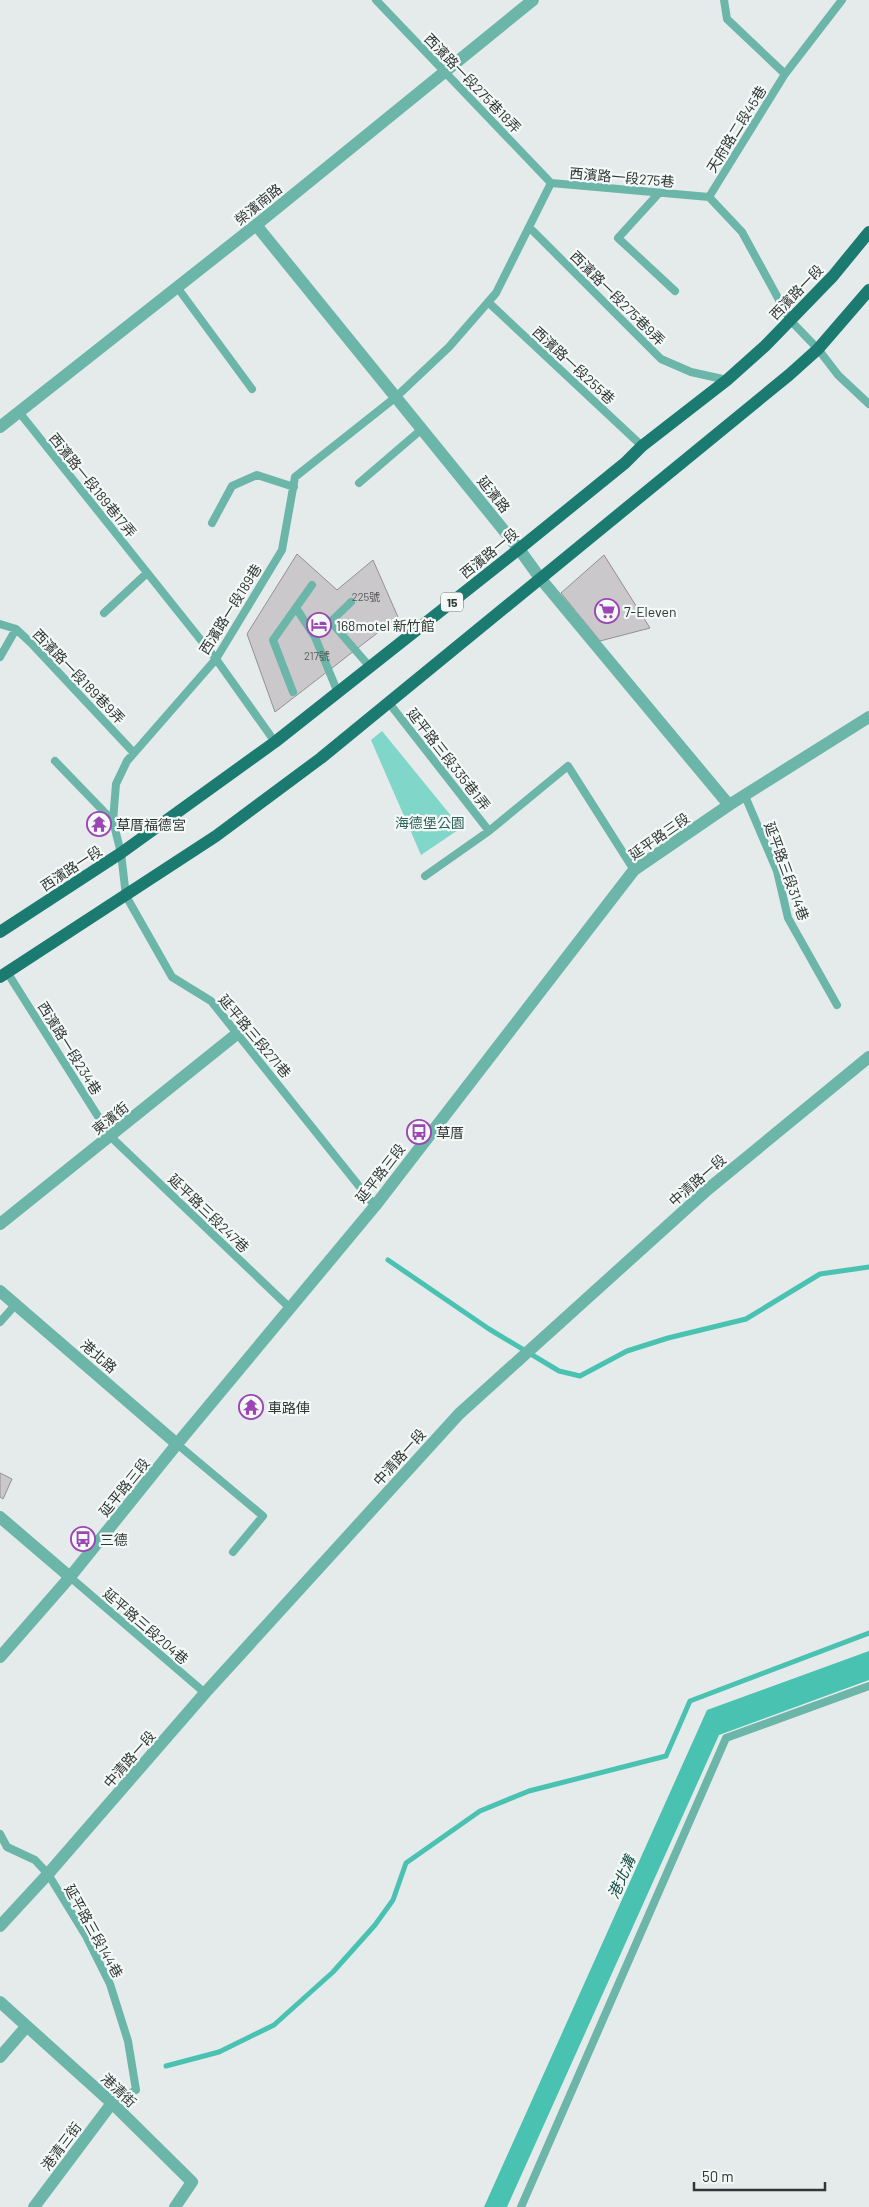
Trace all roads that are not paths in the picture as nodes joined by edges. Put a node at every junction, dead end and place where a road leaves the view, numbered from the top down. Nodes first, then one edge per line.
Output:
1 (376, 0) edge
2 (533, 0) edge
3 (724, 0) edge
4 (842, 0) edge
5 (445, 72) junction
6 (785, 74) junction
7 (551, 183) junction
8 (659, 192) junction
9 (709, 197) junction
10 (256, 225) junction
11 (529, 227) junction
12 (869, 232) edge
13 (177, 287) junction
14 (869, 290) edge
15 (675, 291) dead end
16 (488, 302) junction
17 (790, 320) junction
18 (818, 349) junction
19 (727, 380) junction
20 (252, 389) dead end
21 (396, 397) junction
22 (869, 404) edge
23 (18, 412) junction
24 (0, 427) edge
25 (422, 429) junction
26 (642, 446) junction
27 (359, 483) dead end
28 (294, 487) junction
29 (212, 523) dead end
30 (519, 548) junction
31 (147, 573) junction
32 (540, 578) junction
33 (312, 585) dead end
34 (351, 602) dead end
35 (296, 608) junction
36 (104, 613) dead end
37 (331, 622) junction
38 (0, 624) edge
39 (16, 629) junction
40 (315, 637) junction
41 (0, 658) edge
42 (216, 659) junction
43 (370, 667) junction
44 (293, 692) dead end
45 (338, 693) junction
46 (389, 703) junction
47 (869, 717) edge
48 (275, 742) junction
49 (134, 753) junction
50 (55, 761) dead end
51 (745, 796) junction
52 (729, 805) junction
53 (113, 821) junction
54 (489, 831) junction
55 (121, 853) junction
56 (634, 870) junction
57 (426, 876) dead end
58 (126, 896) junction
59 (0, 932) edge
60 (4, 974) edge
61 (837, 1005) dead end
62 (238, 1033) junction
63 (869, 1057) edge
64 (111, 1137) junction
65 (374, 1206) junction
66 (0, 1224) edge
67 (0, 1291) edge
68 (16, 1304) junction
69 (290, 1308) junction
70 (0, 1322) edge
71 (177, 1444) junction
72 (0, 1517) edge
73 (233, 1552) dead end
74 (70, 1577) junction
75 (0, 1657) edge
76 (869, 1686) edge
77 (205, 1693) junction
78 (0, 1834) edge
79 (48, 1874) junction
80 (0, 1926) edge
81 (0, 2002) edge
82 (26, 2027) junction
83 (0, 2057) edge
84 (112, 2103) junction
85 (34, 2207) edge
86 (175, 2207) edge
87 (522, 2207) edge

1 - 5 lane, 西濱路一段275巷18弄
2 - 5 street, 榮濱南路
3 - 6 lane
4 - 6 lane, 天府路二段45巷
5 - 7 lane, 西濱路一段275巷18弄
5 - 10 street, 榮濱南路
6 - 9 lane, 天府路二段45巷
7 - 8 lane, 西濱路一段275巷
7 - 11 lane, 西濱路一段275巷
8 - 9 lane, 西濱路一段275巷
8 - 15 lane
9 - 17 lane
10 - 13 street, 榮濱南路
10 - 21 street, 延濱路
11 - 16 lane, 西濱路一段275巷
11 - 19 lane, 西濱路一段275巷9弄
12 - 17 main road, 西濱路一段 / 15
13 - 20 lane
13 - 23 street, 榮濱南路
14 - 18 main road
16 - 21 lane, 西濱路一段275巷
16 - 26 lane, 西濱路一段255巷
17 - 18 lane
17 - 19 main road, 西濱路一段 / 15
18 - 22 lane
18 - 32 main road
19 - 26 main road, 西濱路一段 / 15
21 - 25 street, 延濱路
21 - 28 lane, 西濱路一段189巷
23 - 24 street, 榮濱南路
23 - 31 lane, 西濱路一段189巷17弄
25 - 27 lane
25 - 30 street, 延濱路
26 - 30 main road, 西濱路一段 / 15
28 - 29 lane
28 - 42 lane, 西濱路一段189巷
30 - 32 street, 延濱路
30 - 43 main road, 西濱路一段 / 15
31 - 36 lane
31 - 42 lane, 西濱路一段189巷17弄
32 - 46 main road
32 - 52 street, 延濱路
33 - 35 lane
34 - 37 lane
35 - 40 lane
35 - 44 lane
37 - 40 lane
37 - 43 lane
38 - 39 lane, 西濱路一段189巷9弄
39 - 41 lane
39 - 49 lane, 西濱路一段189巷9弄
40 - 45 lane
42 - 48 lane, 西濱路一段189巷17弄
42 - 49 lane, 西濱路一段189巷
43 - 45 main road, 西濱路一段 / 15
45 - 48 main road, 西濱路一段 / 15
46 - 54 lane, 延平路三段335巷1弄
46 - 58 main road
47 - 51 street, 延平路三段
48 - 55 main road, 西濱路一段 / 15
49 - 53 lane, 西濱路一段189巷
50 - 53 lane
51 - 52 street, 延平路三段
51 - 61 lane, 延平路三段314巷
52 - 56 street, 延平路三段
53 - 55 lane, 西濱路一段189巷
54 - 56 lane, 延平路三段335巷1弄
54 - 57 lane, 延平路三段335巷1弄
55 - 58 lane, 延平路三段271巷
55 - 59 main road, 西濱路一段 / 15
56 - 65 street, 延平路三段
58 - 60 main road
58 - 62 lane, 延平路三段271巷
60 - 64 lane, 西濱路一段234巷
62 - 64 street, 東濱街
62 - 65 lane, 延平路三段271巷
63 - 77 street, 中清路一段
64 - 66 street, 東濱街
64 - 69 lane, 延平路三段247巷
65 - 69 street, 延平路三段
67 - 68 street, 港北路
68 - 70 lane
68 - 71 street, 港北路
69 - 71 street, 延平路三段
71 - 73 lane
71 - 74 street, 延平路三段
72 - 74 street
74 - 75 street, 延平路三段
74 - 77 lane, 延平路三段204巷
76 - 87 lane
77 - 79 street, 中清路一段
78 - 79 lane
79 - 80 street, 中清路一段
79 - 84 lane, 延平路三段144巷
81 - 82 street, 港清街
82 - 83 street
82 - 84 street, 港清街
84 - 85 street, 港清三街
84 - 86 street, 港清街

